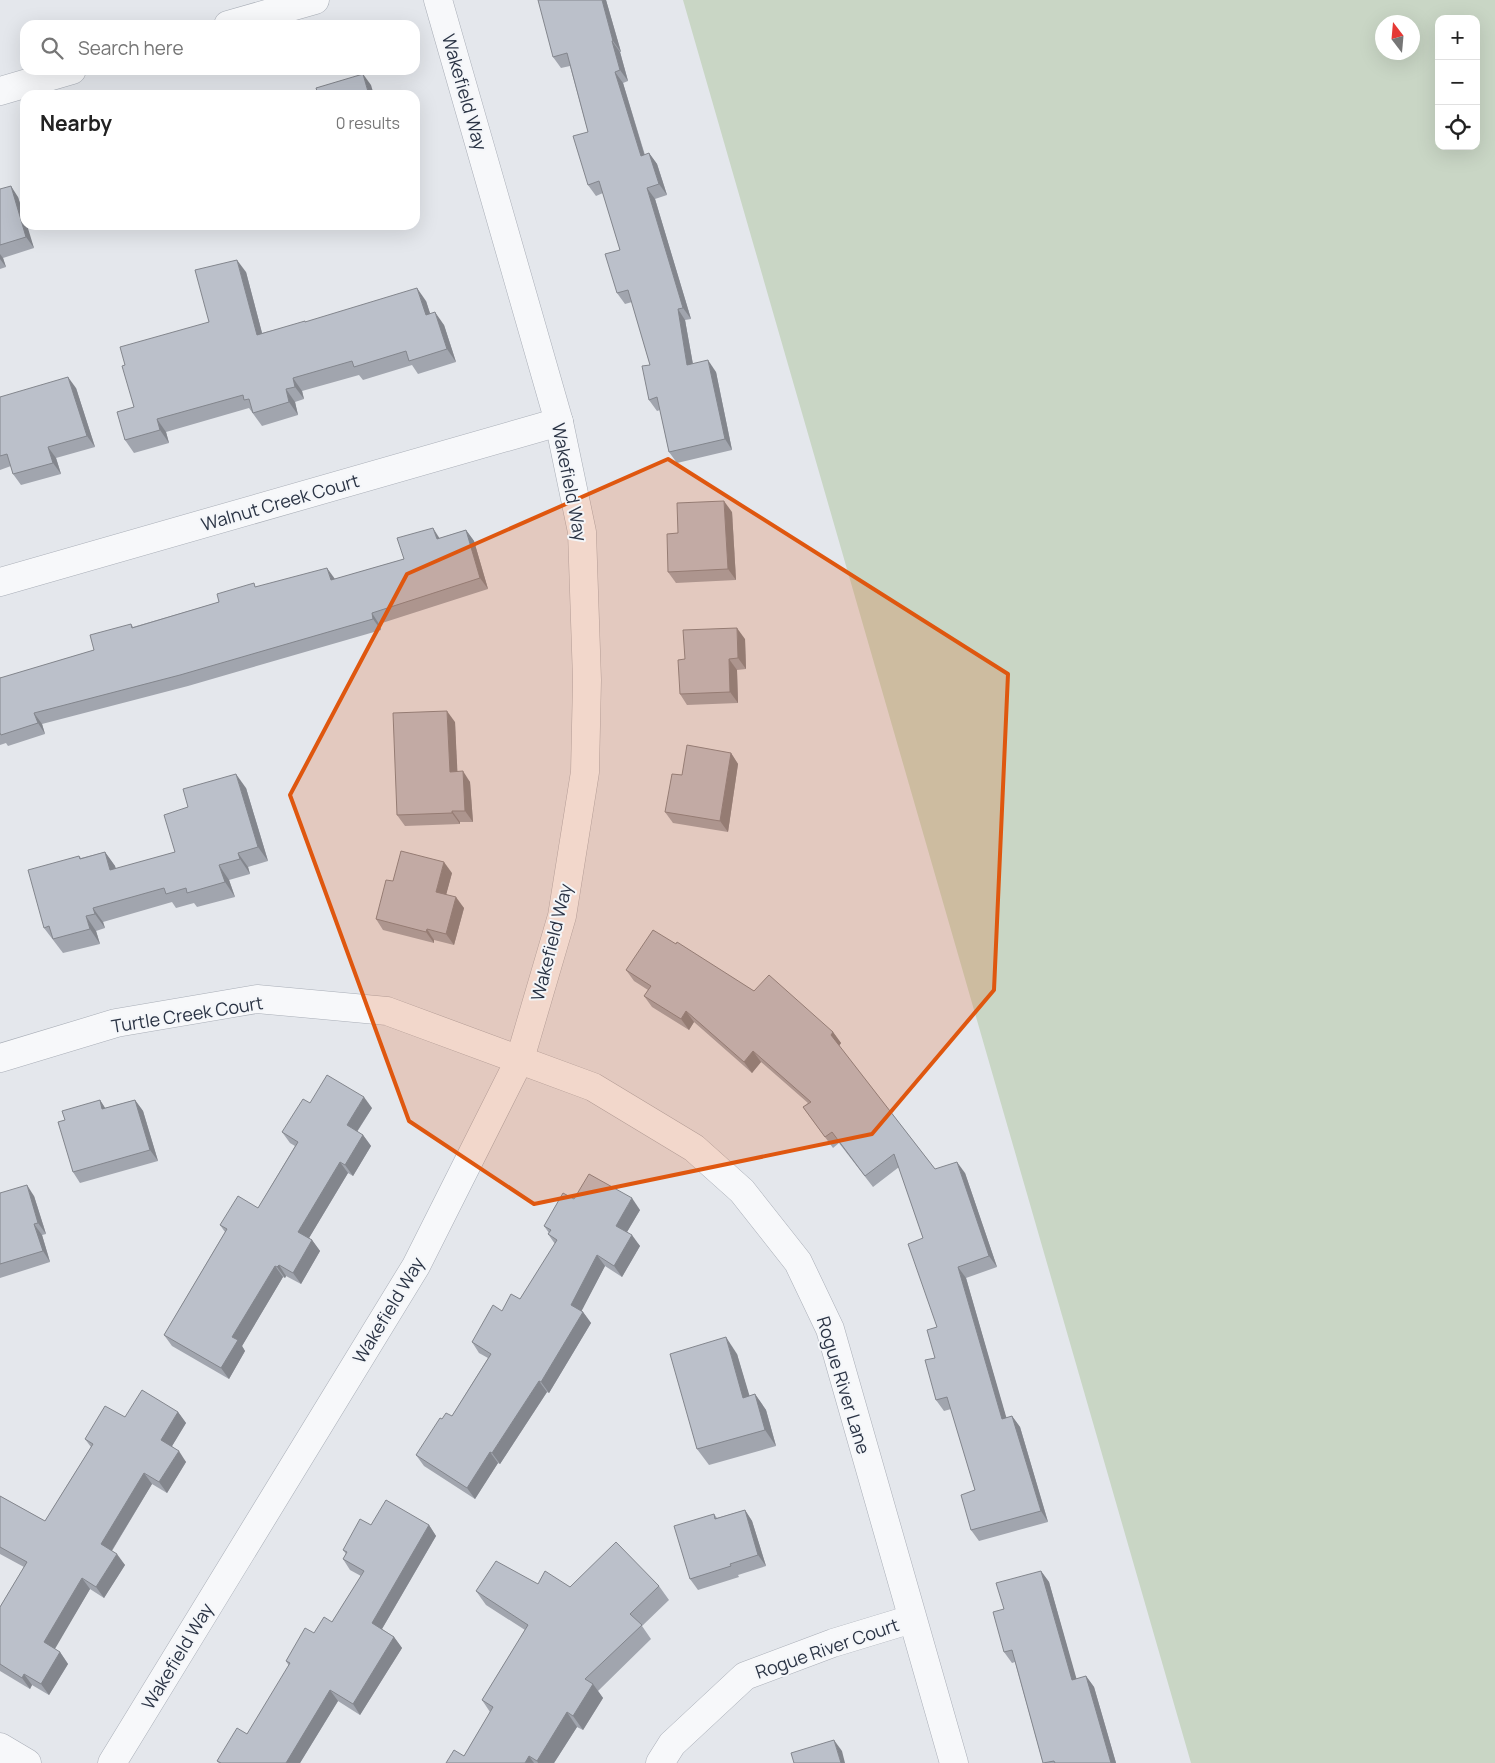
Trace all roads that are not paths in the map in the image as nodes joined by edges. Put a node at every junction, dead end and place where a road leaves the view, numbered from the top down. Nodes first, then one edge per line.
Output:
1 (315, 0) edge
2 (438, 0) edge
3 (245, 20) edge
4 (55, 75) edge
5 (0, 91) edge
6 (559, 422) junction
7 (0, 582) edge
8 (0, 1058) edge
9 (520, 1059) junction
10 (912, 1619) junction
11 (0, 1747) edge
12 (27, 1763) edge
13 (112, 1763) edge
14 (660, 1763) edge
15 (954, 1763) edge

1 - 3 street
2 - 6 street, Wakefield Way
4 - 5 street
6 - 7 street, Walnut Creek Court
6 - 9 street, Wakefield Way
8 - 9 street, Turtle Creek Court
9 - 10 street, Rogue River Lane
9 - 13 street, Wakefield Way
10 - 14 street, Rogue River Court
10 - 15 street, Rogue River Lane
11 - 12 street

